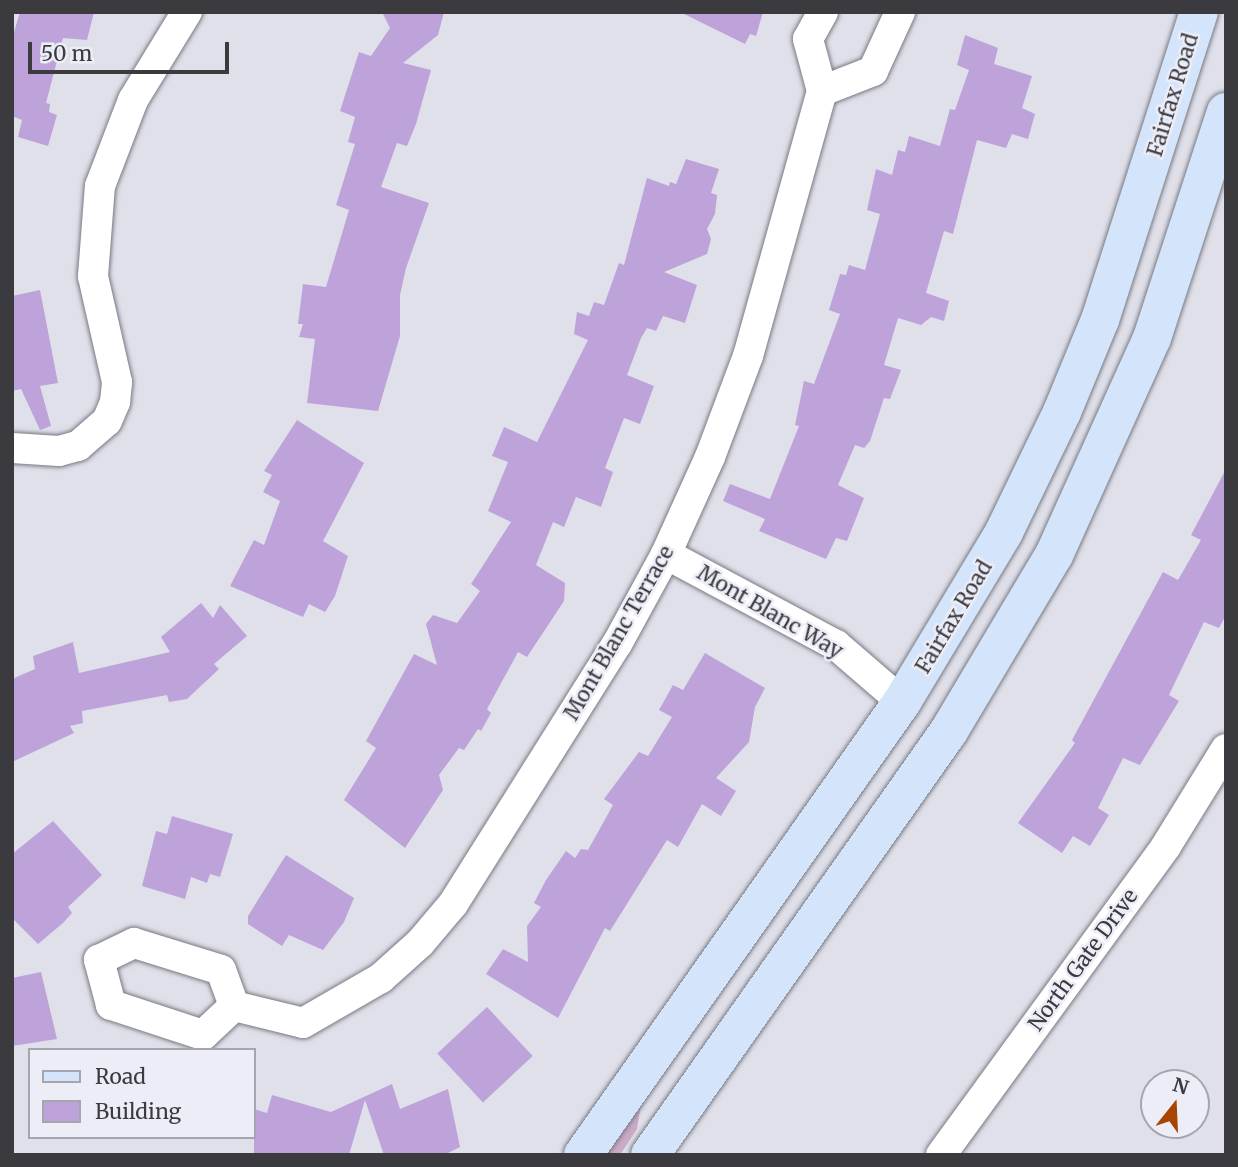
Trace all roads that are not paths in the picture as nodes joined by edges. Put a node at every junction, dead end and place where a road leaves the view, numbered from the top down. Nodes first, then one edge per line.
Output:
1 (187, 12) edge
2 (823, 12) edge
3 (900, 12) edge
4 (1199, 12) edge
5 (822, 91) junction
6 (1226, 112) edge
7 (12, 448) edge
8 (666, 554) junction
9 (902, 702) junction
10 (1224, 758) edge
11 (760, 905) junction
12 (780, 971) junction
13 (234, 1006) dead end
14 (583, 1155) edge
15 (650, 1155) edge
16 (941, 1155) edge

1 - 7 street
2 - 5 street
3 - 5 street
4 - 9 main road, Fairfax Road
5 - 8 street, Mont Blanc Terrace
6 - 12 main road
8 - 9 street, Mont Blanc Way
8 - 13 street, Mont Blanc Terrace
9 - 11 main road, Fairfax Road
9 - 12 main road
10 - 16 street, North Gate Drive
11 - 14 main road, Fairfax Road
11 - 15 main road
12 - 15 main road

